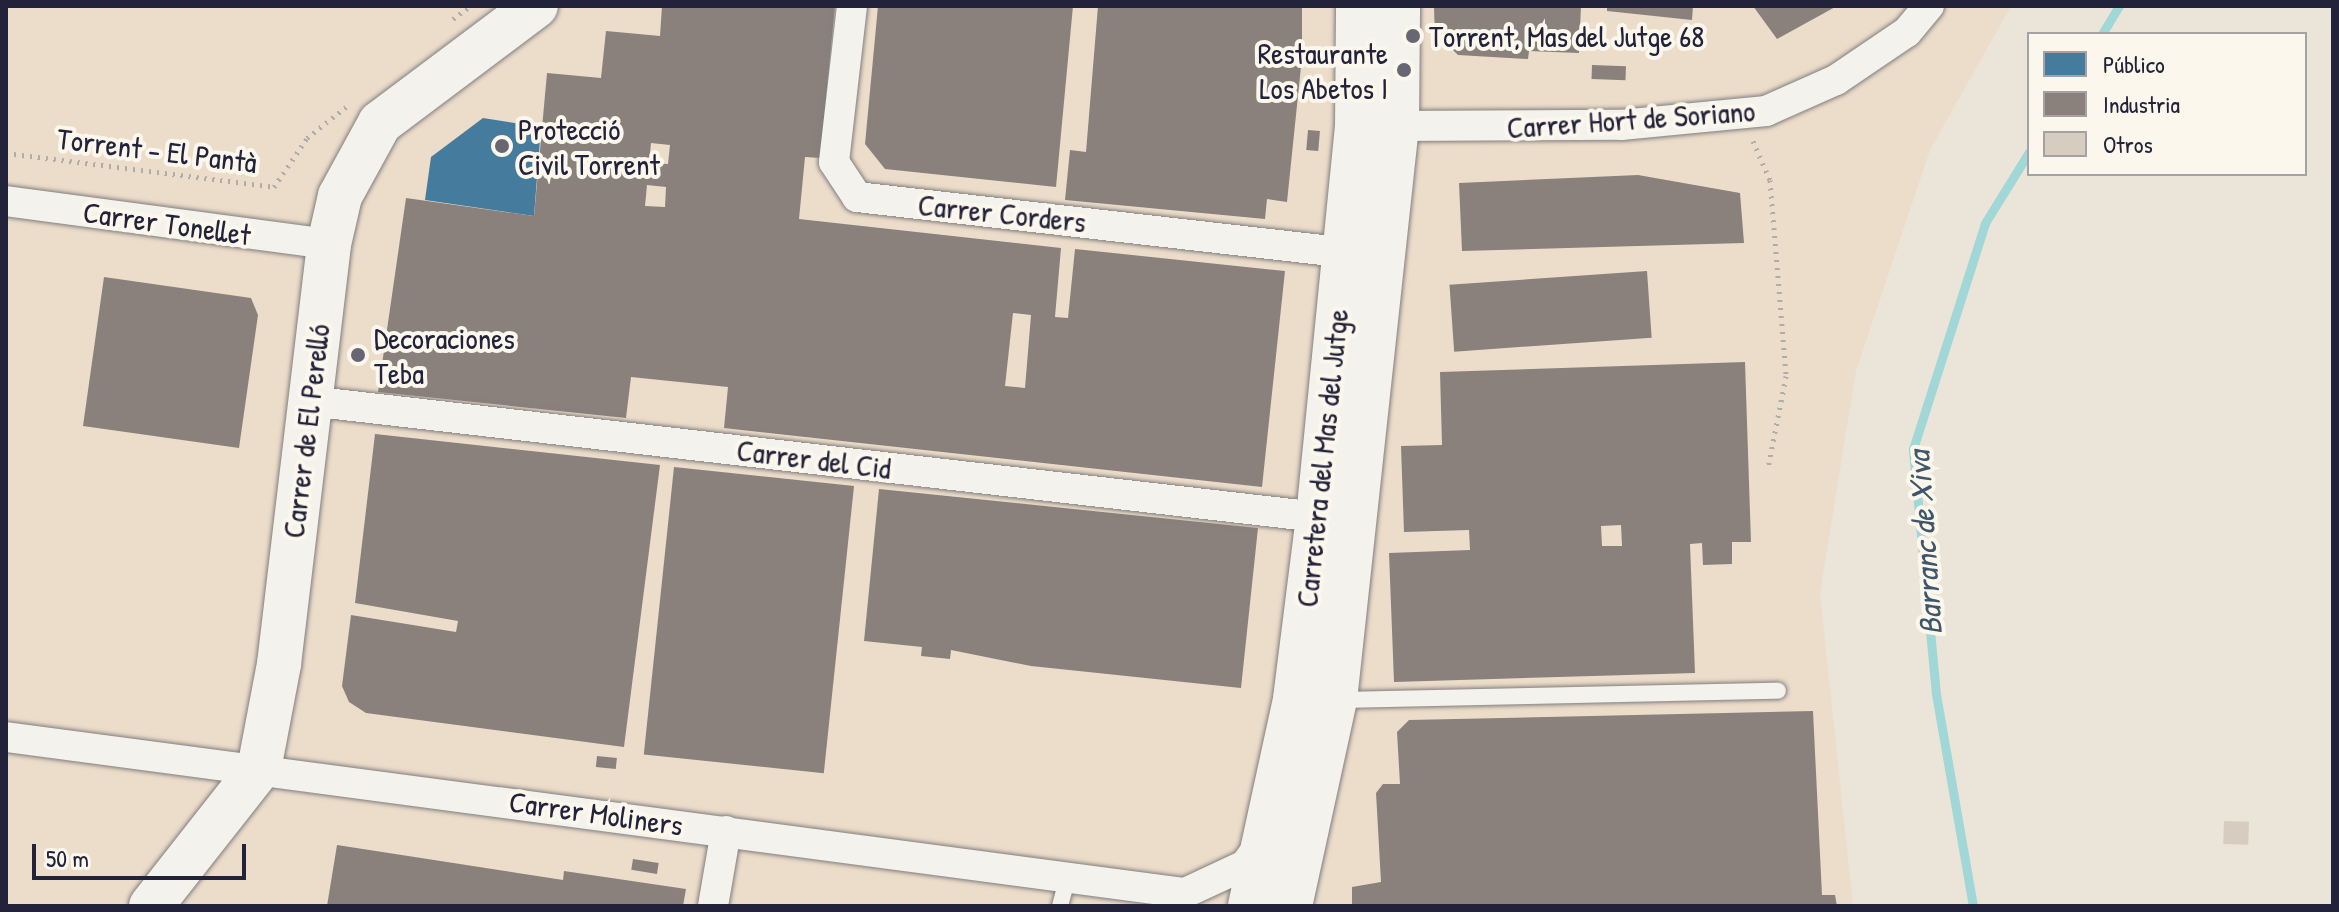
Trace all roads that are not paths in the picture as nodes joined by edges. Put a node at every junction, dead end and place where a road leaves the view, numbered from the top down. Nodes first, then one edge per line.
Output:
1 (536, 6) edge
2 (852, 6) edge
3 (1358, 6) edge
4 (1398, 6) edge
5 (1929, 6) edge
6 (1397, 126) junction
7 (6, 201) edge
8 (329, 244) junction
9 (1343, 252) junction
10 (309, 401) junction
11 (1318, 517) junction
12 (1778, 691) dead end
13 (1335, 700) junction
14 (6, 737) edge
15 (259, 769) junction
16 (726, 831) junction
17 (1266, 835) junction
18 (1068, 877) junction
19 (1194, 899) edge
20 (151, 906) edge
21 (713, 906) edge
22 (1060, 906) edge
23 (1250, 906) edge
24 (1290, 906) edge

1 - 8 street, Carrer de El Perelló
2 - 9 street, Carrer Corders
3 - 9 street, Carretera del Mas del Jutge
4 - 6 street, Carretera del Mas del Jutge
5 - 6 street, Carrer Hort de Soriano
6 - 13 street, Carretera del Mas del Jutge
7 - 8 street, Carrer Tonellet
8 - 10 street, Carrer de El Perelló
9 - 11 street, Carretera del Mas del Jutge
10 - 11 street, Carrer del Cid
10 - 15 street, Carrer de El Perelló
11 - 17 street, Carretera del Mas del Jutge
12 - 13 lane
13 - 24 street, Carretera del Mas del Jutge
14 - 15 street, Carrer Moliners
15 - 16 street, Carrer Moliners
15 - 20 street, Carrer de El Perelló
16 - 18 street, Carrer Moliners
16 - 21 street
17 - 19 street, Carrer Moliners
17 - 23 street, Carretera del Mas del Jutge
18 - 19 street, Carrer Moliners
18 - 22 lane

